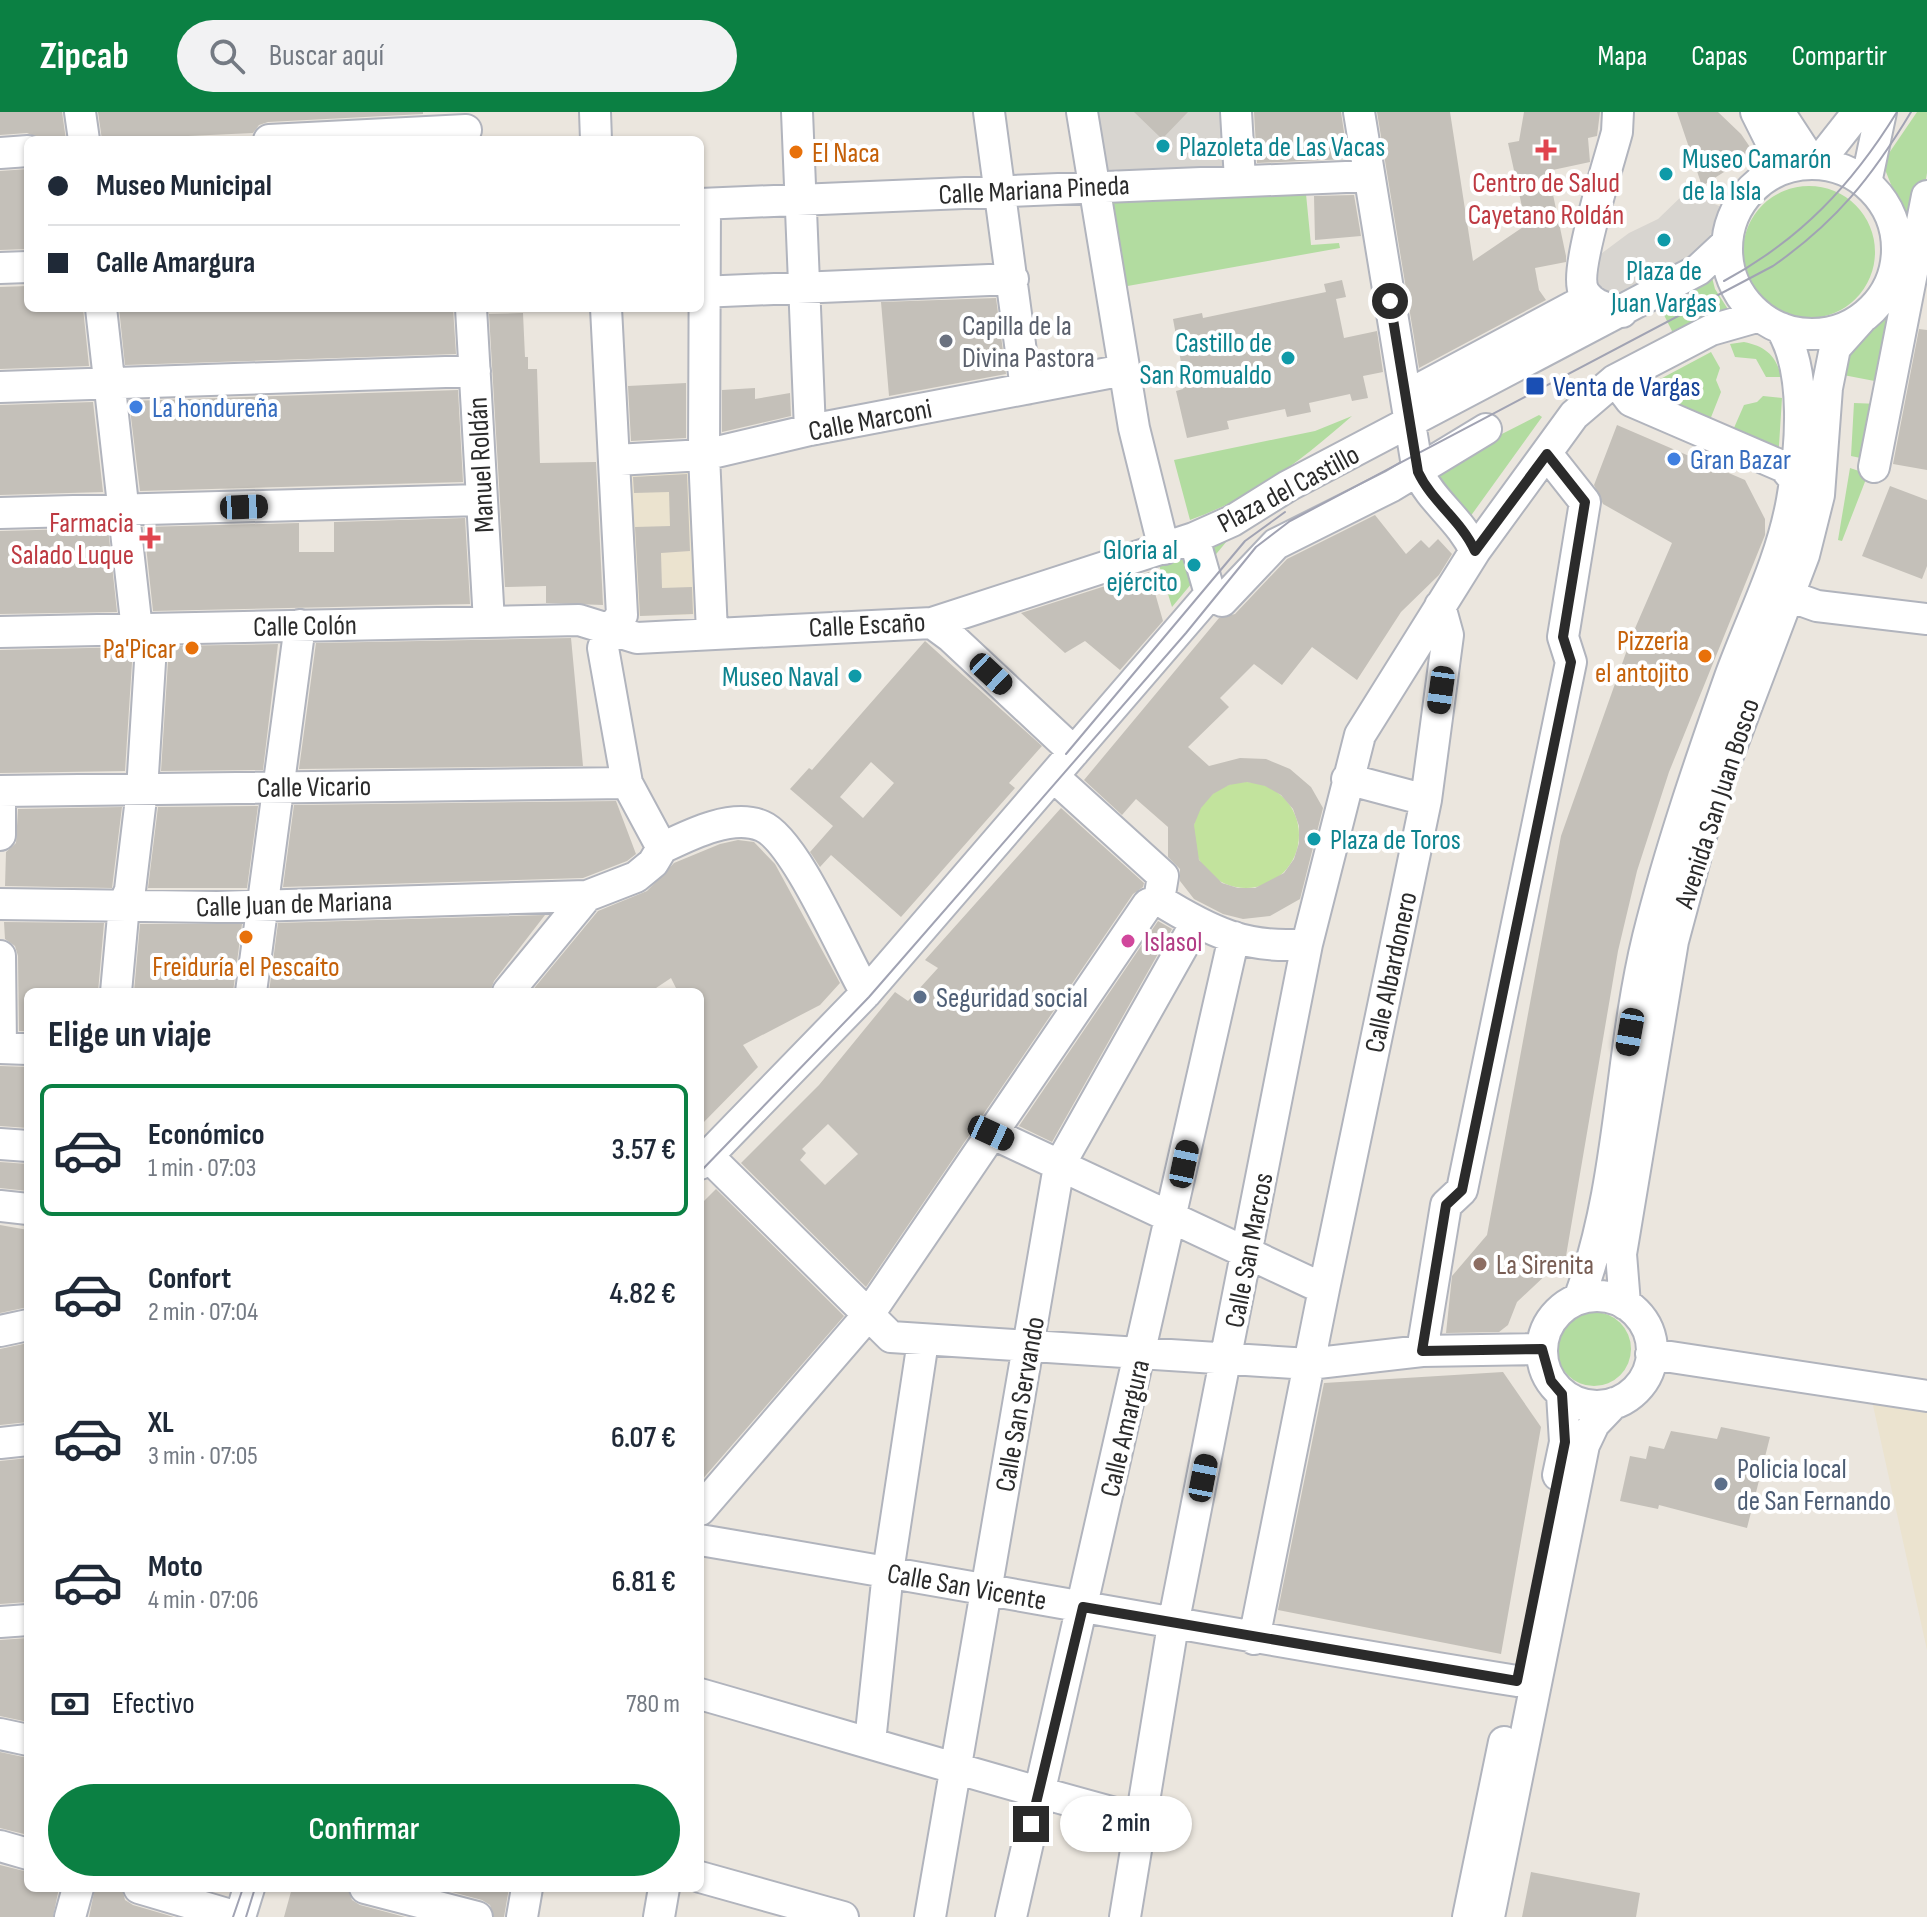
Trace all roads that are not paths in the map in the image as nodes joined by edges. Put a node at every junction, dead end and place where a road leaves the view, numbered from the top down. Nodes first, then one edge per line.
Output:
1 (80, 112) edge
2 (595, 112) edge
3 (797, 112) edge
4 (989, 112) edge
5 (1082, 112) edge
6 (1236, 112) edge
7 (1359, 112) edge
8 (1618, 112) edge
9 (1858, 112) edge
10 (1881, 112) edge
11 (1772, 115) edge
12 (466, 127) edge
13 (83, 136) edge
14 (330, 136) edge
15 (596, 136) edge
16 (24, 151) edge
17 (0, 153) edge
18 (1815, 164) junction
19 (1769, 175) junction
20 (1369, 176) junction
21 (1240, 180) junction
22 (1866, 183) junction
23 (1094, 187) junction
24 (1000, 190) junction
25 (1927, 196) edge
26 (801, 200) junction
27 (704, 204) edge
28 (1727, 243) junction
29 (24, 267) edge
30 (0, 268) edge
31 (1013, 279) junction
32 (805, 288) junction
33 (704, 292) edge
34 (1589, 298) junction
35 (102, 312) edge
36 (471, 312) edge
37 (606, 312) edge
38 (702, 312) edge
39 (1622, 312) junction
40 (1861, 319) junction
41 (1770, 322) junction
42 (1124, 370) junction
43 (475, 371) junction
44 (1615, 380) junction
45 (111, 383) junction
46 (0, 387) edge
47 (1026, 389) junction
48 (1423, 402) junction
49 (810, 430) junction
50 (1547, 454) junction
51 (704, 455) junction
52 (616, 460) junction
53 (1874, 467) dead end
54 (1418, 472) junction
55 (1794, 479) junction
56 (481, 500) junction
57 (126, 510) junction
58 (0, 513) edge
59 (1194, 538) junction
60 (1164, 549) junction
61 (1475, 551) junction
62 (1789, 596) junction
63 (1205, 601) junction
64 (1440, 606) junction
65 (1927, 619) edge
66 (489, 622) junction
67 (932, 623) junction
68 (300, 625) junction
69 (144, 630) junction
70 (605, 630) junction
71 (0, 632) edge
72 (712, 632) junction
73 (1074, 752) junction
74 (1054, 777) junction
75 (1347, 779) junction
76 (627, 783) junction
77 (278, 787) junction
78 (142, 790) junction
79 (0, 791) edge
80 (1426, 800) junction
81 (0, 835) edge
82 (662, 848) junction
83 (587, 896) junction
84 (1159, 900) junction
85 (0, 904) edge
86 (124, 905) junction
87 (263, 905) junction
88 (1196, 923) junction
89 (1234, 937) junction
90 (1307, 944) junction
91 (0, 956) edge
92 (116, 988) edge
93 (252, 988) edge
94 (511, 988) edge
95 (866, 993) junction
96 (0, 1048) edge
97 (24, 1049) edge
98 (991, 1133) junction
99 (0, 1144) edge
100 (24, 1146) edge
101 (704, 1160) edge
102 (1059, 1166) junction
103 (0, 1206) edge
104 (24, 1209) edge
105 (1172, 1220) junction
106 (1247, 1255) junction
107 (1324, 1289) junction
108 (1579, 1299) junction
109 (1625, 1304) junction
110 (869, 1314) junction
111 (24, 1326) edge
112 (0, 1331) edge
113 (923, 1341) junction
114 (1029, 1347) junction
115 (1542, 1349) junction
116 (1422, 1351) junction
117 (1651, 1354) junction
118 (1141, 1355) junction
119 (1227, 1361) junction
120 (1309, 1364) junction
121 (1562, 1394) junction
122 (1927, 1396) edge
123 (1614, 1403) junction
124 (24, 1440) edge
125 (0, 1443) edge
126 (704, 1505) edge
127 (704, 1541) edge
128 (888, 1572) junction
129 (988, 1588) junction
130 (1083, 1607) junction
131 (24, 1620) edge
132 (0, 1622) edge
133 (1173, 1625) junction
134 (1254, 1639) junction
135 (1517, 1681) junction
136 (704, 1695) edge
137 (0, 1734) edge
138 (24, 1739) edge
139 (870, 1742) junction
140 (956, 1771) junction
141 (1038, 1793) junction
142 (1141, 1820) junction
143 (0, 1846) edge
144 (24, 1853) edge
145 (704, 1878) edge
146 (77, 1892) edge
147 (153, 1892) edge
148 (247, 1892) edge
149 (380, 1892) edge
150 (526, 1892) edge
151 (663, 1892) edge
152 (70, 1917) edge
153 (238, 1917) edge
154 (477, 1917) edge
155 (522, 1917) edge
156 (659, 1917) edge
157 (843, 1917) edge
158 (930, 1917) edge
159 (1011, 1917) edge
160 (1125, 1917) edge
161 (1468, 1917) edge
162 (1489, 1917) edge

1 - 13 street
2 - 15 street
3 - 26 street
4 - 24 street
5 - 23 street
6 - 21 street
7 - 20 street
8 - 34 street
9 - 18 street
10 - 22 street
11 - 18 street
11 - 19 street
12 - 14 street
16 - 17 street
18 - 19 street
18 - 22 street
19 - 28 street
20 - 21 street, Calle Mariana Pineda
20 - 48 street
21 - 23 street, Calle Mariana Pineda
22 - 40 street
23 - 24 street, Calle Mariana Pineda
23 - 42 street
24 - 26 street, Calle Mariana Pineda
24 - 31 street
25 - 53 street
26 - 27 street, Calle Mariana Pineda
26 - 32 street
28 - 39 street
28 - 41 street
29 - 30 street
31 - 32 street
31 - 47 street
32 - 33 street
32 - 49 street
34 - 39 street
34 - 48 street
35 - 45 street
36 - 43 street, Manuel Roldán
37 - 52 street
38 - 51 street
39 - 48 street
40 - 41 street
40 - 62 street, Avenida San Juan Bosco
41 - 44 street, Calle San Marcos
41 - 55 street, Avenida San Juan Bosco
42 - 47 street, Calle Marconi
42 - 60 street
43 - 45 street
43 - 56 street, Manuel Roldán
44 - 50 street, Calle San Marcos
44 - 55 street
45 - 46 street
45 - 57 street
47 - 49 street, Calle Marconi
48 - 54 street
48 - 54 street
48 - 59 street, Plaza del Castillo
49 - 51 street, Calle Marconi
50 - 61 street, Calle San Marcos
50 - 116 street
51 - 52 street, Calle Marconi
51 - 72 street
52 - 70 street
54 - 61 street
54 - 63 street
55 - 108 street, Avenida San Juan Bosco
56 - 57 street
56 - 66 street, Manuel Roldán
57 - 58 street
57 - 69 street
59 - 60 street, Plaza del Castillo
59 - 63 street
60 - 67 street, Calle Escaño
61 - 64 street, Calle San Marcos
62 - 65 street
62 - 109 street, Avenida San Juan Bosco
63 - 73 street
64 - 75 street, Calle San Marcos
64 - 80 street, Calle Albardonero
66 - 68 street, Calle Colón
66 - 70 street, Calle Colón
67 - 72 street, Calle Escaño
67 - 73 street
68 - 69 street, Calle Colón
68 - 77 street
69 - 71 street, Calle Colón
69 - 78 street
70 - 72 street, Calle Escaño
70 - 76 street
73 - 74 street
74 - 84 street
74 - 95 street
75 - 80 street
75 - 90 street, Calle San Marcos
76 - 77 street, Calle Vicario
76 - 82 street
77 - 78 street, Calle Vicario
77 - 87 street
78 - 79 street, Calle Vicario
78 - 86 street
79 - 81 street
80 - 107 street, Calle Albardonero
82 - 83 street
82 - 95 street
83 - 87 street, Calle Juan de Mariana
83 - 94 street
84 - 88 street
84 - 98 street
85 - 86 street, Calle Juan de Mariana
86 - 87 street, Calle Juan de Mariana
86 - 92 street
87 - 93 street
88 - 89 street
88 - 102 street, Calle San Servando
89 - 90 street
89 - 105 street, Calle Amargura
90 - 106 street, Calle San Marcos
91 - 96 street
95 - 101 street
96 - 97 street
98 - 102 street
98 - 110 street
99 - 100 street
101 - 110 street
102 - 105 street
102 - 114 street, Calle San Servando
103 - 104 street
105 - 106 street
105 - 118 street, Calle Amargura
106 - 107 street
106 - 119 street, Calle San Marcos
107 - 120 street, Calle Albardonero
108 - 109 street
108 - 115 street
109 - 117 street
110 - 113 street
110 - 126 street
111 - 112 street
113 - 114 street
113 - 128 street
114 - 118 street
114 - 129 street, Calle San Servando
115 - 116 street
115 - 121 street
116 - 120 street
117 - 122 street
117 - 123 street
118 - 119 street
118 - 130 street, Calle Amargura
119 - 120 street
119 - 133 street, Calle San Marcos
120 - 134 street, Calle Albardonero
121 - 123 street
121 - 135 street
123 - 162 street
124 - 125 street
127 - 128 street, Calle San Vicente
128 - 129 street, Calle San Vicente
128 - 139 street
129 - 130 street, Calle San Vicente
129 - 140 street, Calle San Servando
130 - 133 street, Calle San Vicente
130 - 141 street, Calle Amargura
131 - 132 street
133 - 134 street, Calle San Vicente
133 - 142 street, Calle San Marcos
134 - 135 street, Calle San Vicente
135 - 161 street
136 - 139 street
137 - 138 street
139 - 140 street
140 - 141 street
140 - 158 street, Calle San Servando
141 - 142 street
141 - 159 street, Calle Amargura
142 - 160 street, Calle San Marcos
143 - 144 street
145 - 157 street
146 - 152 street
147 - 153 street
148 - 153 street
149 - 154 street
150 - 155 street
151 - 156 street

